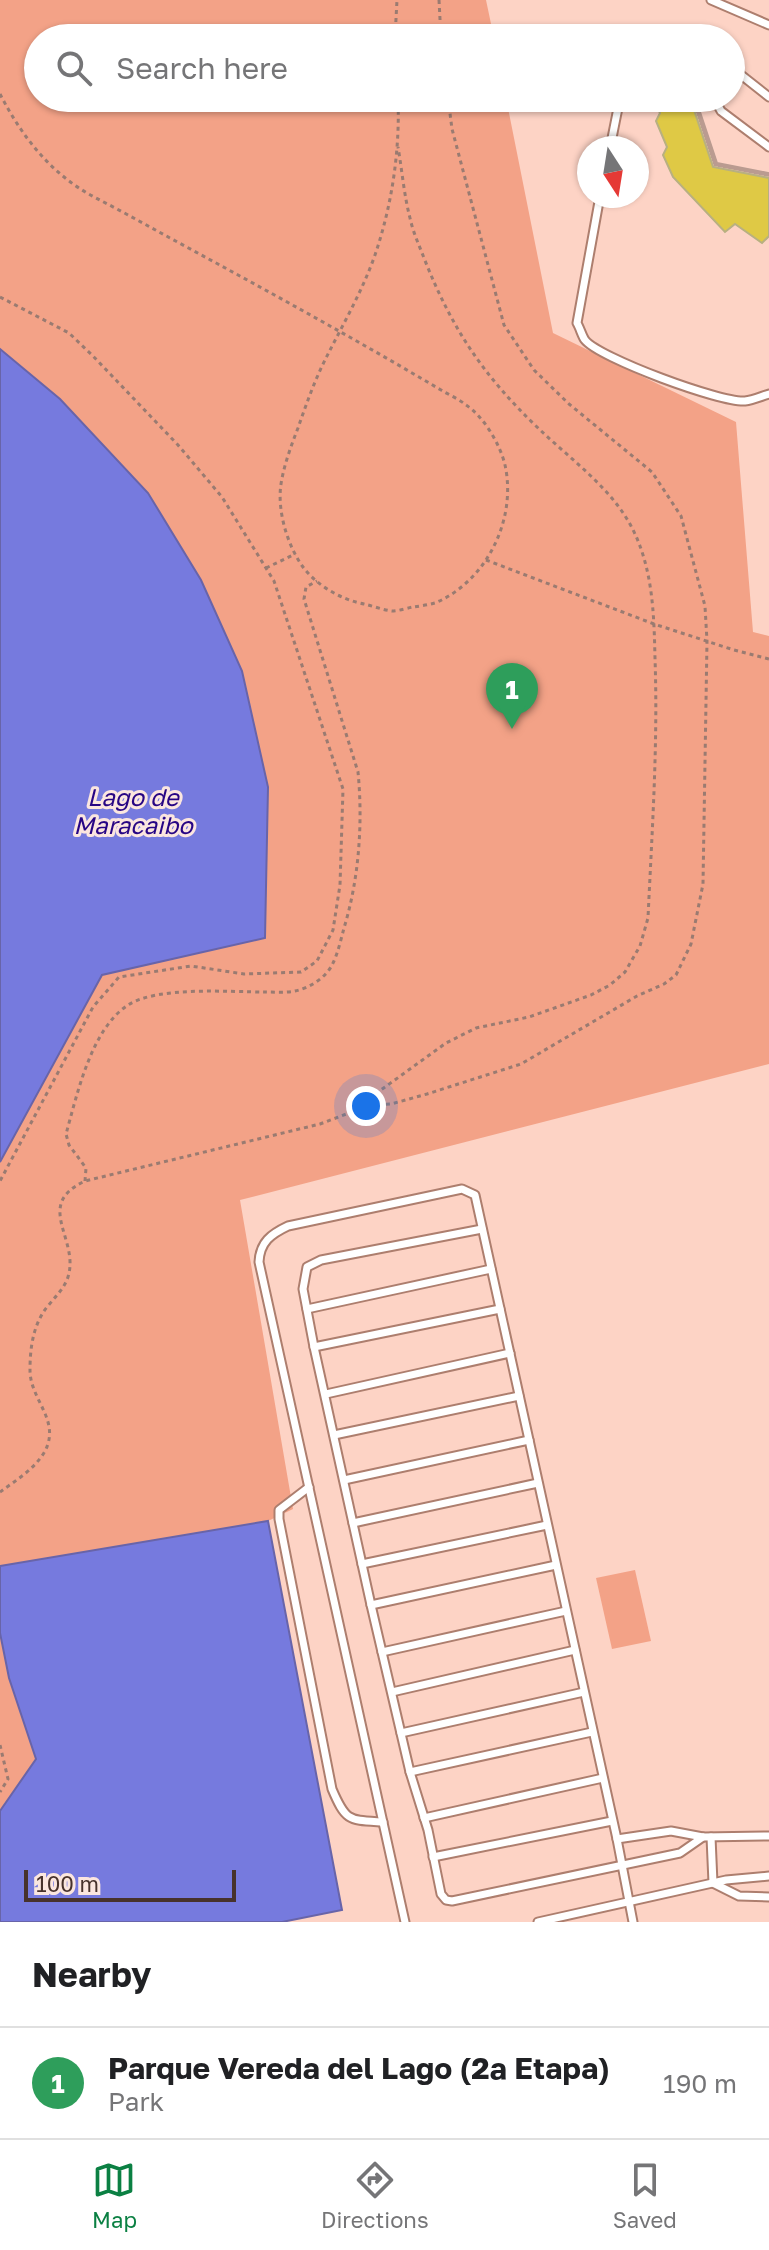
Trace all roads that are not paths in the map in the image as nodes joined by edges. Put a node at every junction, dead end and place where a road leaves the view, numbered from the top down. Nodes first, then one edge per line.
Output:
1 (711, 0) edge
2 (769, 25) edge
3 (745, 79) edge
4 (769, 97) edge
5 (617, 112) edge
6 (722, 112) edge
7 (612, 136) edge
8 (769, 147) edge
9 (598, 208) edge
10 (769, 394) edge
11 (482, 1229) junction
12 (491, 1269) junction
13 (307, 1309) junction
14 (500, 1309) junction
15 (314, 1347) junction
16 (510, 1353) junction
17 (326, 1394) junction
18 (519, 1396) junction
19 (334, 1435) junction
20 (529, 1440) junction
21 (344, 1480) junction
22 (538, 1483) junction
23 (309, 1487) junction
24 (353, 1523) junction
25 (547, 1525) junction
26 (362, 1564) junction
27 (556, 1565) junction
28 (371, 1605) junction
29 (566, 1611) junction
30 (575, 1650) junction
31 (382, 1652) junction
32 (392, 1692) junction
33 (584, 1692) junction
34 (592, 1732) junction
35 (401, 1733) junction
36 (410, 1772) junction
37 (603, 1778) junction
38 (424, 1818) junction
39 (612, 1821) junction
40 (383, 1822) junction
41 (769, 1836) edge
42 (707, 1837) junction
43 (617, 1839) junction
44 (433, 1857) junction
45 (622, 1866) junction
46 (769, 1876) edge
47 (713, 1883) junction
48 (769, 1897) edge
49 (630, 1902) junction
50 (405, 1922) edge
51 (538, 1922) edge
52 (633, 1922) edge

1 - 2 lane
3 - 4 lane
5 - 7 lane
6 - 8 lane
9 - 10 lane
11 - 12 lane
11 - 13 lane
11 - 23 lane
12 - 13 lane
12 - 14 lane
13 - 15 lane
14 - 15 lane
14 - 16 lane
15 - 17 lane
16 - 17 lane
16 - 18 lane
17 - 19 lane
18 - 19 lane
18 - 20 lane
19 - 21 lane
20 - 21 lane
20 - 22 lane
21 - 24 lane
22 - 24 lane
22 - 25 lane
23 - 40 lane
23 - 40 lane
24 - 26 lane
25 - 26 lane
25 - 27 lane
26 - 28 lane
27 - 28 lane
27 - 29 lane
28 - 31 lane
29 - 30 lane
29 - 31 lane
30 - 32 lane
30 - 33 lane
31 - 32 lane
32 - 35 lane
33 - 34 lane
33 - 35 lane
34 - 36 lane
34 - 37 lane
35 - 36 lane
36 - 38 lane
37 - 38 lane
37 - 39 lane
38 - 44 lane
39 - 43 lane
39 - 44 lane
40 - 50 lane
41 - 42 lane
42 - 43 lane
42 - 45 lane
42 - 47 lane
43 - 45 lane
44 - 45 lane
45 - 49 lane
46 - 47 lane
47 - 48 lane
47 - 49 lane
49 - 51 lane
49 - 52 lane

